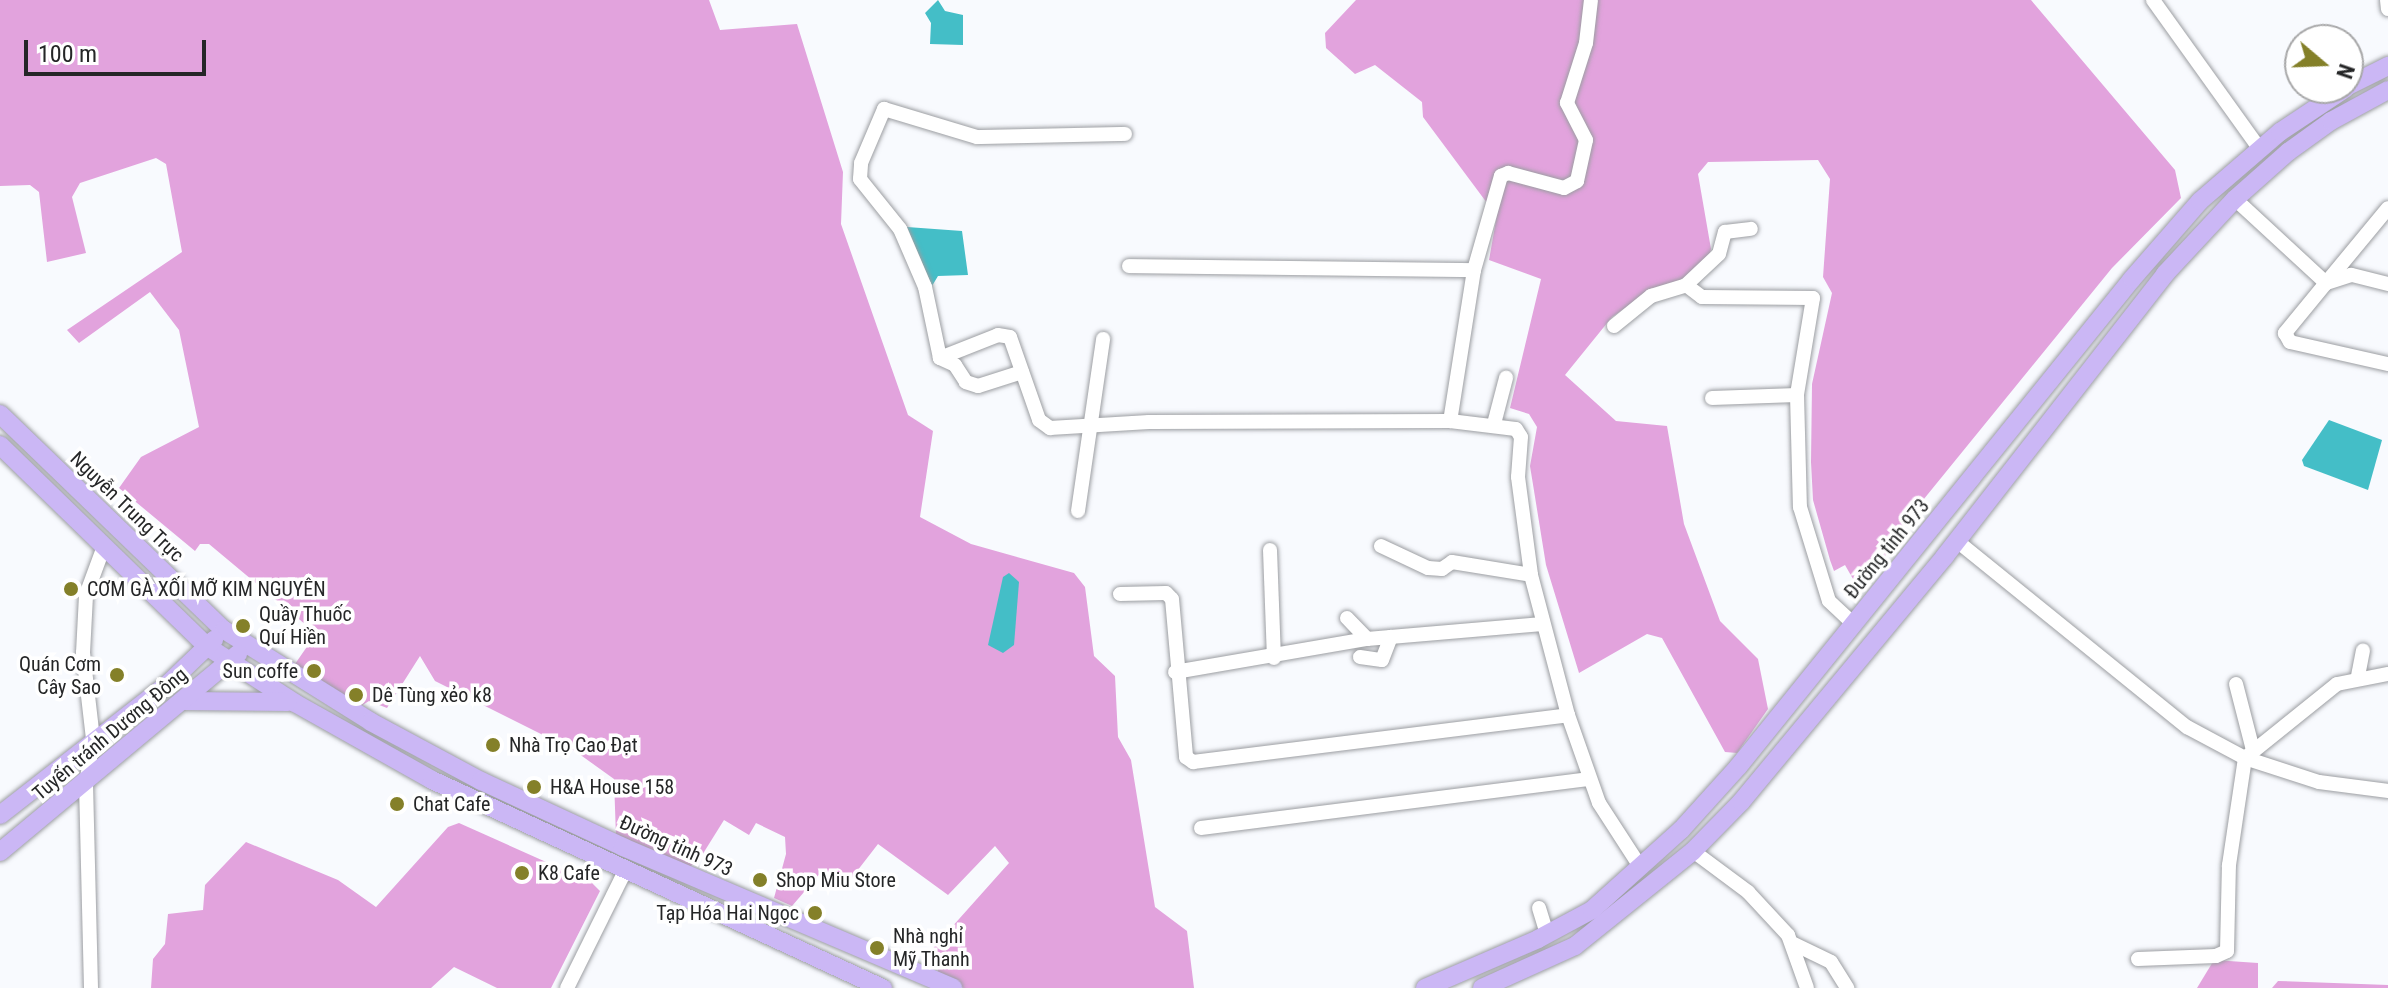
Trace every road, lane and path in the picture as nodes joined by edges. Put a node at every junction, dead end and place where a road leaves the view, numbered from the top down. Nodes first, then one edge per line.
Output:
1 (1591, 0) edge
2 (2153, 0) edge
3 (2387, 0) edge
4 (2388, 9) edge
5 (2388, 66) edge
6 (2364, 78) edge
7 (2388, 90) edge
8 (2322, 104) edge
9 (1125, 134) dead end
10 (2259, 148) junction
11 (2235, 199) junction
12 (2388, 208) edge
13 (1751, 229) dead end
14 (1129, 266) dead end
15 (1474, 270) junction
16 (2326, 283) junction
17 (2388, 284) edge
18 (1686, 285) junction
19 (1614, 326) dead end
20 (1103, 339) dead end
21 (940, 358) junction
22 (2388, 364) edge
23 (1022, 372) junction
24 (1506, 378) dead end
25 (1797, 395) junction
26 (1712, 398) dead end
27 (0, 414) edge
28 (1450, 421) junction
29 (1494, 424) junction
30 (1091, 425) junction
31 (0, 445) edge
32 (1078, 511) dead end
33 (1957, 541) junction
34 (1381, 546) dead end
35 (103, 549) junction
36 (1270, 550) dead end
37 (1531, 575) junction
38 (1120, 594) dead end
39 (1347, 618) dead end
40 (1542, 624) junction
41 (1855, 625) junction
42 (224, 630) junction
43 (1391, 637) junction
44 (1875, 637) junction
45 (1367, 639) junction
46 (245, 646) junction
47 (208, 647) junction
48 (2363, 650) dead end
49 (1360, 657) dead end
50 (1274, 658) junction
51 (230, 663) junction
52 (1175, 672) junction
53 (2388, 674) edge
54 (2358, 676) junction
55 (2236, 684) dead end
56 (183, 701) junction
57 (295, 703) junction
58 (1568, 715) junction
59 (93, 739) junction
60 (2249, 754) junction
61 (1590, 779) junction
62 (86, 785) junction
63 (2388, 791) edge
64 (0, 815) edge
65 (1201, 828) dead end
66 (1693, 851) junction
67 (0, 852) edge
68 (1641, 868) junction
69 (620, 869) junction
70 (1539, 908) dead end
71 (1547, 934) junction
72 (1794, 944) junction
73 (2138, 959) dead end
74 (883, 962) junction
75 (1505, 984) edge
76 (877, 987) edge
77 (91, 988) edge
78 (567, 988) edge
79 (953, 988) edge
80 (1425, 988) edge
81 (1482, 988) edge
82 (1807, 988) edge
83 (1847, 988) edge

1 - 15 street
2 - 10 street
3 - 4 street
5 - 6 main road, Đường tỉnh 973
7 - 11 main road
8 - 10 main road, Đường tỉnh 973
9 - 21 street
10 - 41 main road, Đường tỉnh 973
11 - 16 street
11 - 33 main road
12 - 16 street
13 - 18 street
14 - 15 street
15 - 28 street
16 - 17 street
16 - 22 street
18 - 19 street
18 - 25 street
20 - 30 street
21 - 23 street
21 - 23 street
23 - 30 street
24 - 29 street
25 - 26 street
25 - 41 street
27 - 42 main road, Nguyễn Trung Trực
28 - 29 street
28 - 30 street
29 - 37 street
30 - 32 street
31 - 35 main road
33 - 44 main road
33 - 60 street
34 - 37 street
35 - 47 main road
35 - 59 street
36 - 50 street
37 - 40 street
38 - 52 street
39 - 45 street
40 - 43 street
40 - 58 street
41 - 44 main road
41 - 68 main road, Đường tỉnh 973
42 - 46 main road, Đường tỉnh 973
42 - 47 main road, Tuyến tránh Dương Đông
43 - 45 street
43 - 49 street
44 - 66 main road
45 - 50 street
46 - 51 main road, Tuyến tránh Dương Đông
46 - 74 main road, Đường tỉnh 973
47 - 51 main road
47 - 59 main road, Tuyến tránh Dương Đông
48 - 54 street
50 - 52 street
51 - 56 main road, Tuyến tránh Dương Đông
51 - 57 main road
52 - 58 street
53 - 54 street
54 - 60 street
55 - 60 street
56 - 57 main road
56 - 62 main road, Tuyến tránh Dương Đông
57 - 69 main road
58 - 61 street
59 - 62 street
59 - 64 main road, Tuyến tránh Dương Đông
60 - 63 street
60 - 73 street
61 - 65 street
61 - 68 street
62 - 67 main road, Tuyến tránh Dương Đông
62 - 77 street
66 - 72 street
66 - 75 main road
68 - 71 main road, Đường tỉnh 973
69 - 76 main road
69 - 78 street
70 - 71 street
71 - 80 main road, Đường tỉnh 973
72 - 82 street
72 - 83 street
74 - 76 main road
74 - 79 main road, Đường tỉnh 973
75 - 81 main road

